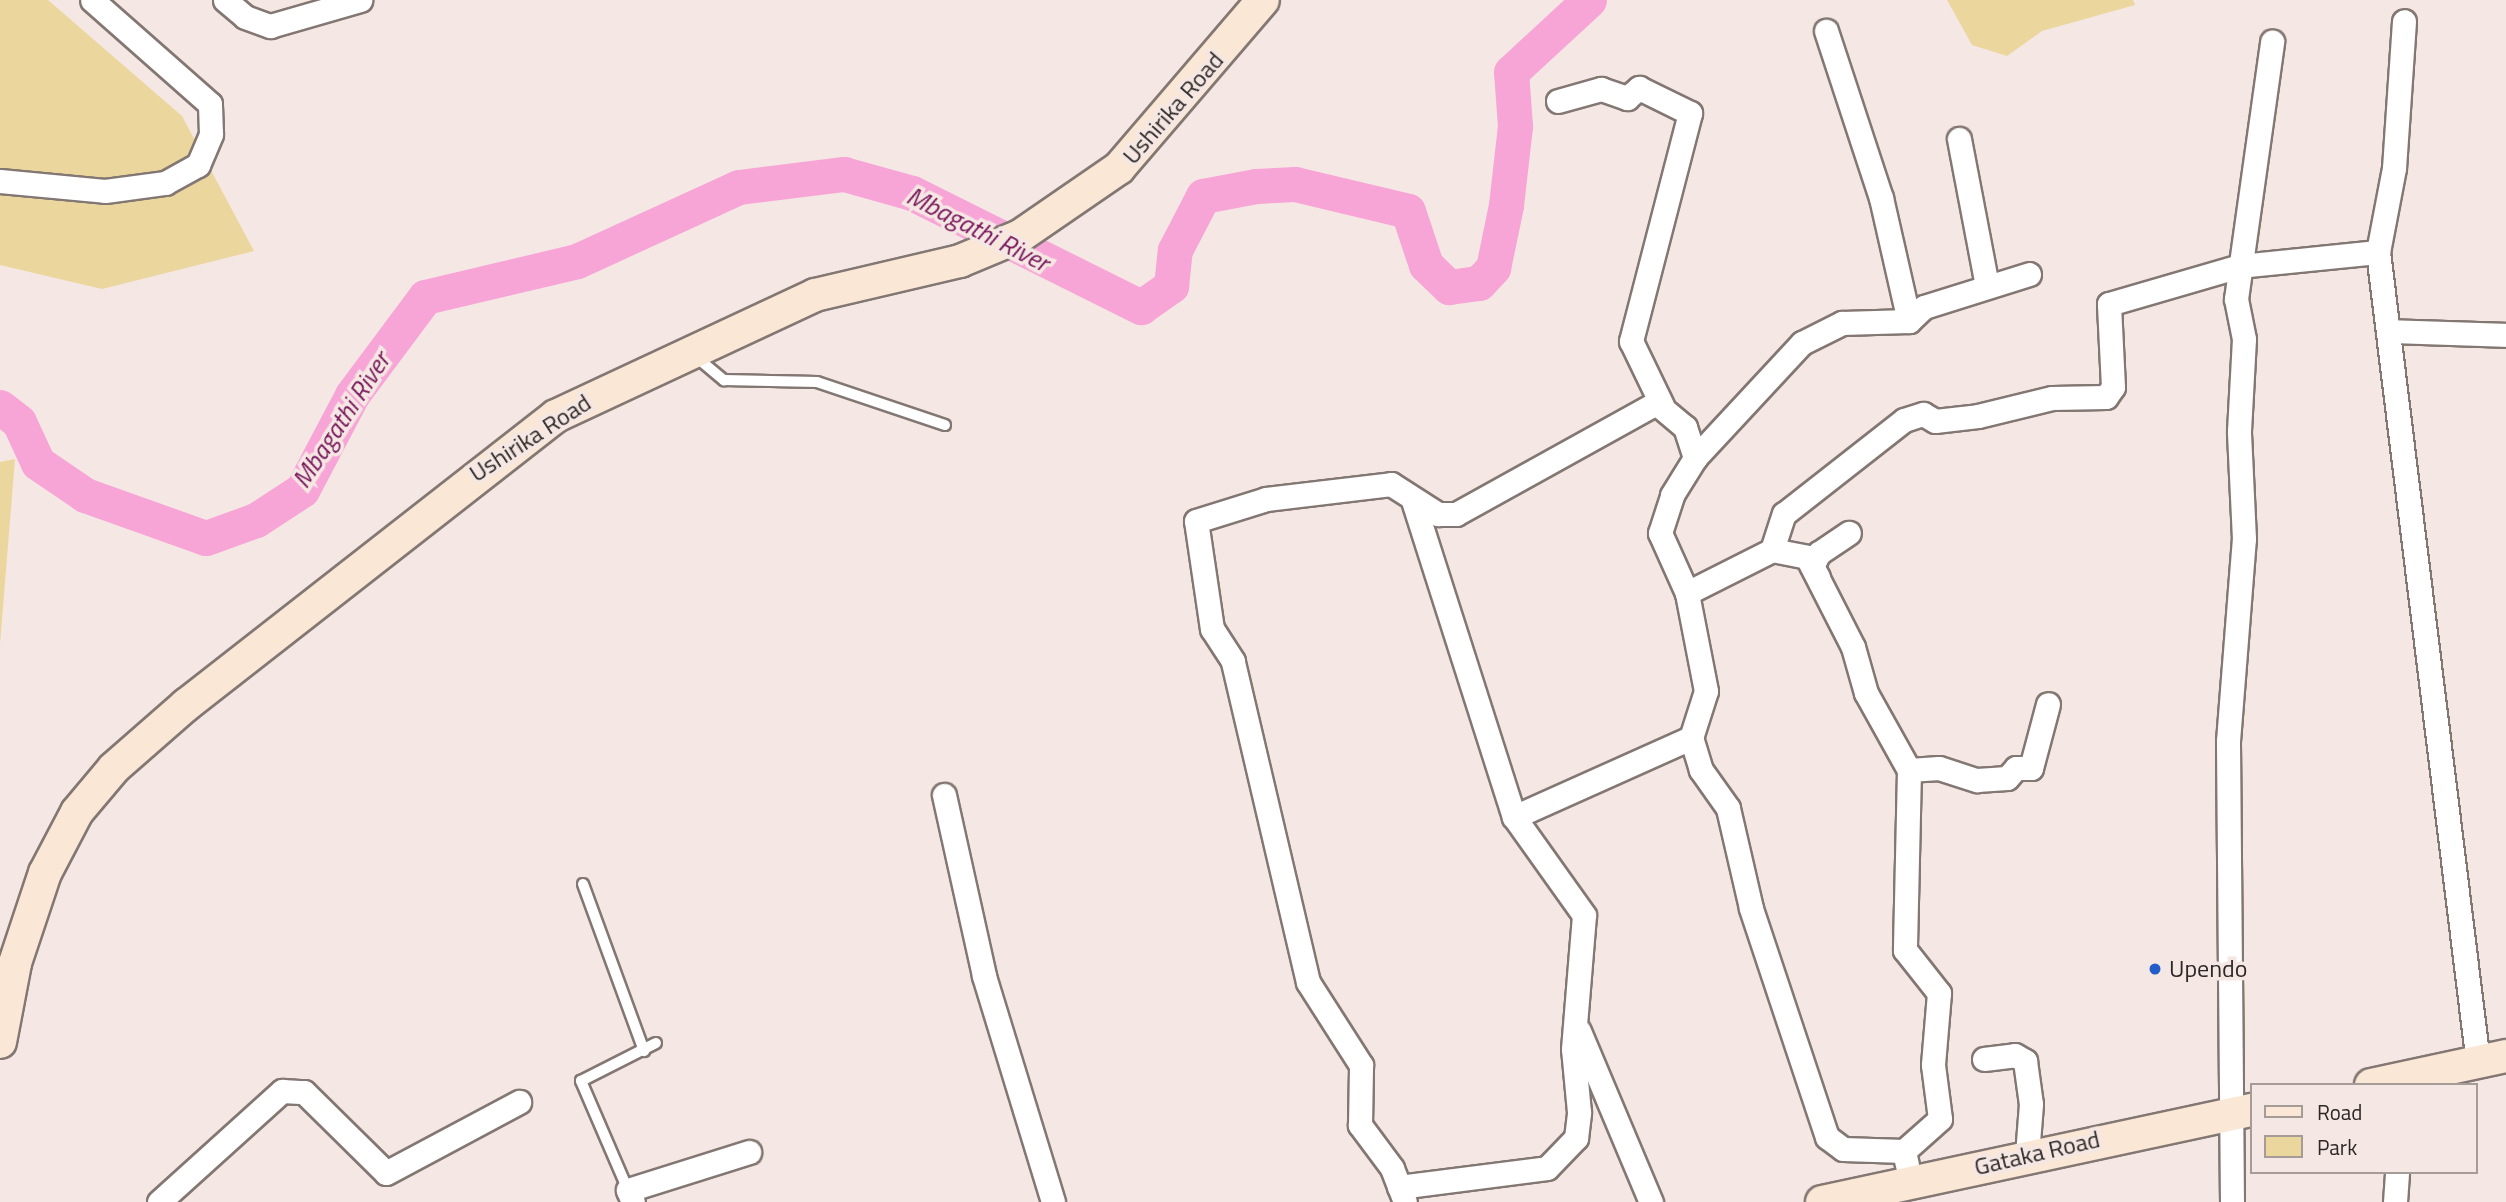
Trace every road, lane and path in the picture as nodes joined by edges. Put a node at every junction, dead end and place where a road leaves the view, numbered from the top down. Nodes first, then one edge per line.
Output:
1 (92, 0) edge
2 (225, 0) edge
3 (360, 0) edge
4 (1263, 0) edge
5 (2404, 21) dead end
6 (1826, 30) dead end
7 (2272, 42) dead end
8 (1558, 101) dead end
9 (1959, 139) dead end
10 (0, 181) edge
11 (2378, 252) junction
12 (2240, 266) junction
13 (2029, 274) dead end
14 (1987, 286) junction
15 (1909, 321) junction
16 (2388, 331) junction
17 (2506, 335) edge
18 (687, 350) junction
19 (1662, 405) junction
20 (945, 425) dead end
21 (1695, 458) junction
22 (1414, 503) junction
23 (1849, 533) dead end
24 (1772, 550) junction
25 (1687, 593) junction
26 (1832, 605) junction
27 (2048, 704) dead end
28 (1691, 738) junction
29 (1909, 770) junction
30 (944, 795) dead end
31 (1514, 817) junction
32 (583, 884) dead end
33 (1575, 1022) junction
34 (0, 1042) edge
35 (656, 1043) dead end
36 (644, 1051) junction
37 (1984, 1059) dead end
38 (2492, 1059) edge
39 (2402, 1081) edge
40 (519, 1102) dead end
41 (2242, 1112) edge
42 (1904, 1151) junction
43 (749, 1152) dead end
44 (2027, 1154) junction
45 (2397, 1174) edge
46 (1910, 1181) junction
47 (1402, 1194) edge
48 (631, 1196) edge
49 (159, 1202) edge
50 (1053, 1202) edge
51 (1651, 1202) edge
52 (1822, 1202) edge
53 (2232, 1202) edge
54 (2395, 1202) edge

1 - 10 street
2 - 3 street
4 - 18 street, Ushirika Road
5 - 11 street
6 - 15 street
7 - 12 street
8 - 19 street
9 - 14 street
11 - 12 street
11 - 16 street
12 - 24 street
12 - 41 street
13 - 14 street
14 - 15 street
15 - 21 street
16 - 17 street
16 - 38 street
18 - 20 lane
18 - 34 street, Ushirika Road
19 - 21 street
19 - 22 street
21 - 25 street
22 - 31 street
22 - 47 street
23 - 26 street
24 - 25 street
24 - 26 street
25 - 28 street
26 - 29 street
27 - 29 street
28 - 31 street
28 - 42 street
29 - 42 street
30 - 50 street
31 - 33 street
32 - 36 lane
33 - 47 street
33 - 51 street
35 - 36 lane
36 - 48 lane
37 - 44 street
38 - 39 street
40 - 49 street
41 - 44 street, Gataka Road
41 - 53 street
42 - 46 street
43 - 48 street
44 - 46 street, Gataka Road
45 - 54 street
46 - 52 street, Gataka Road

